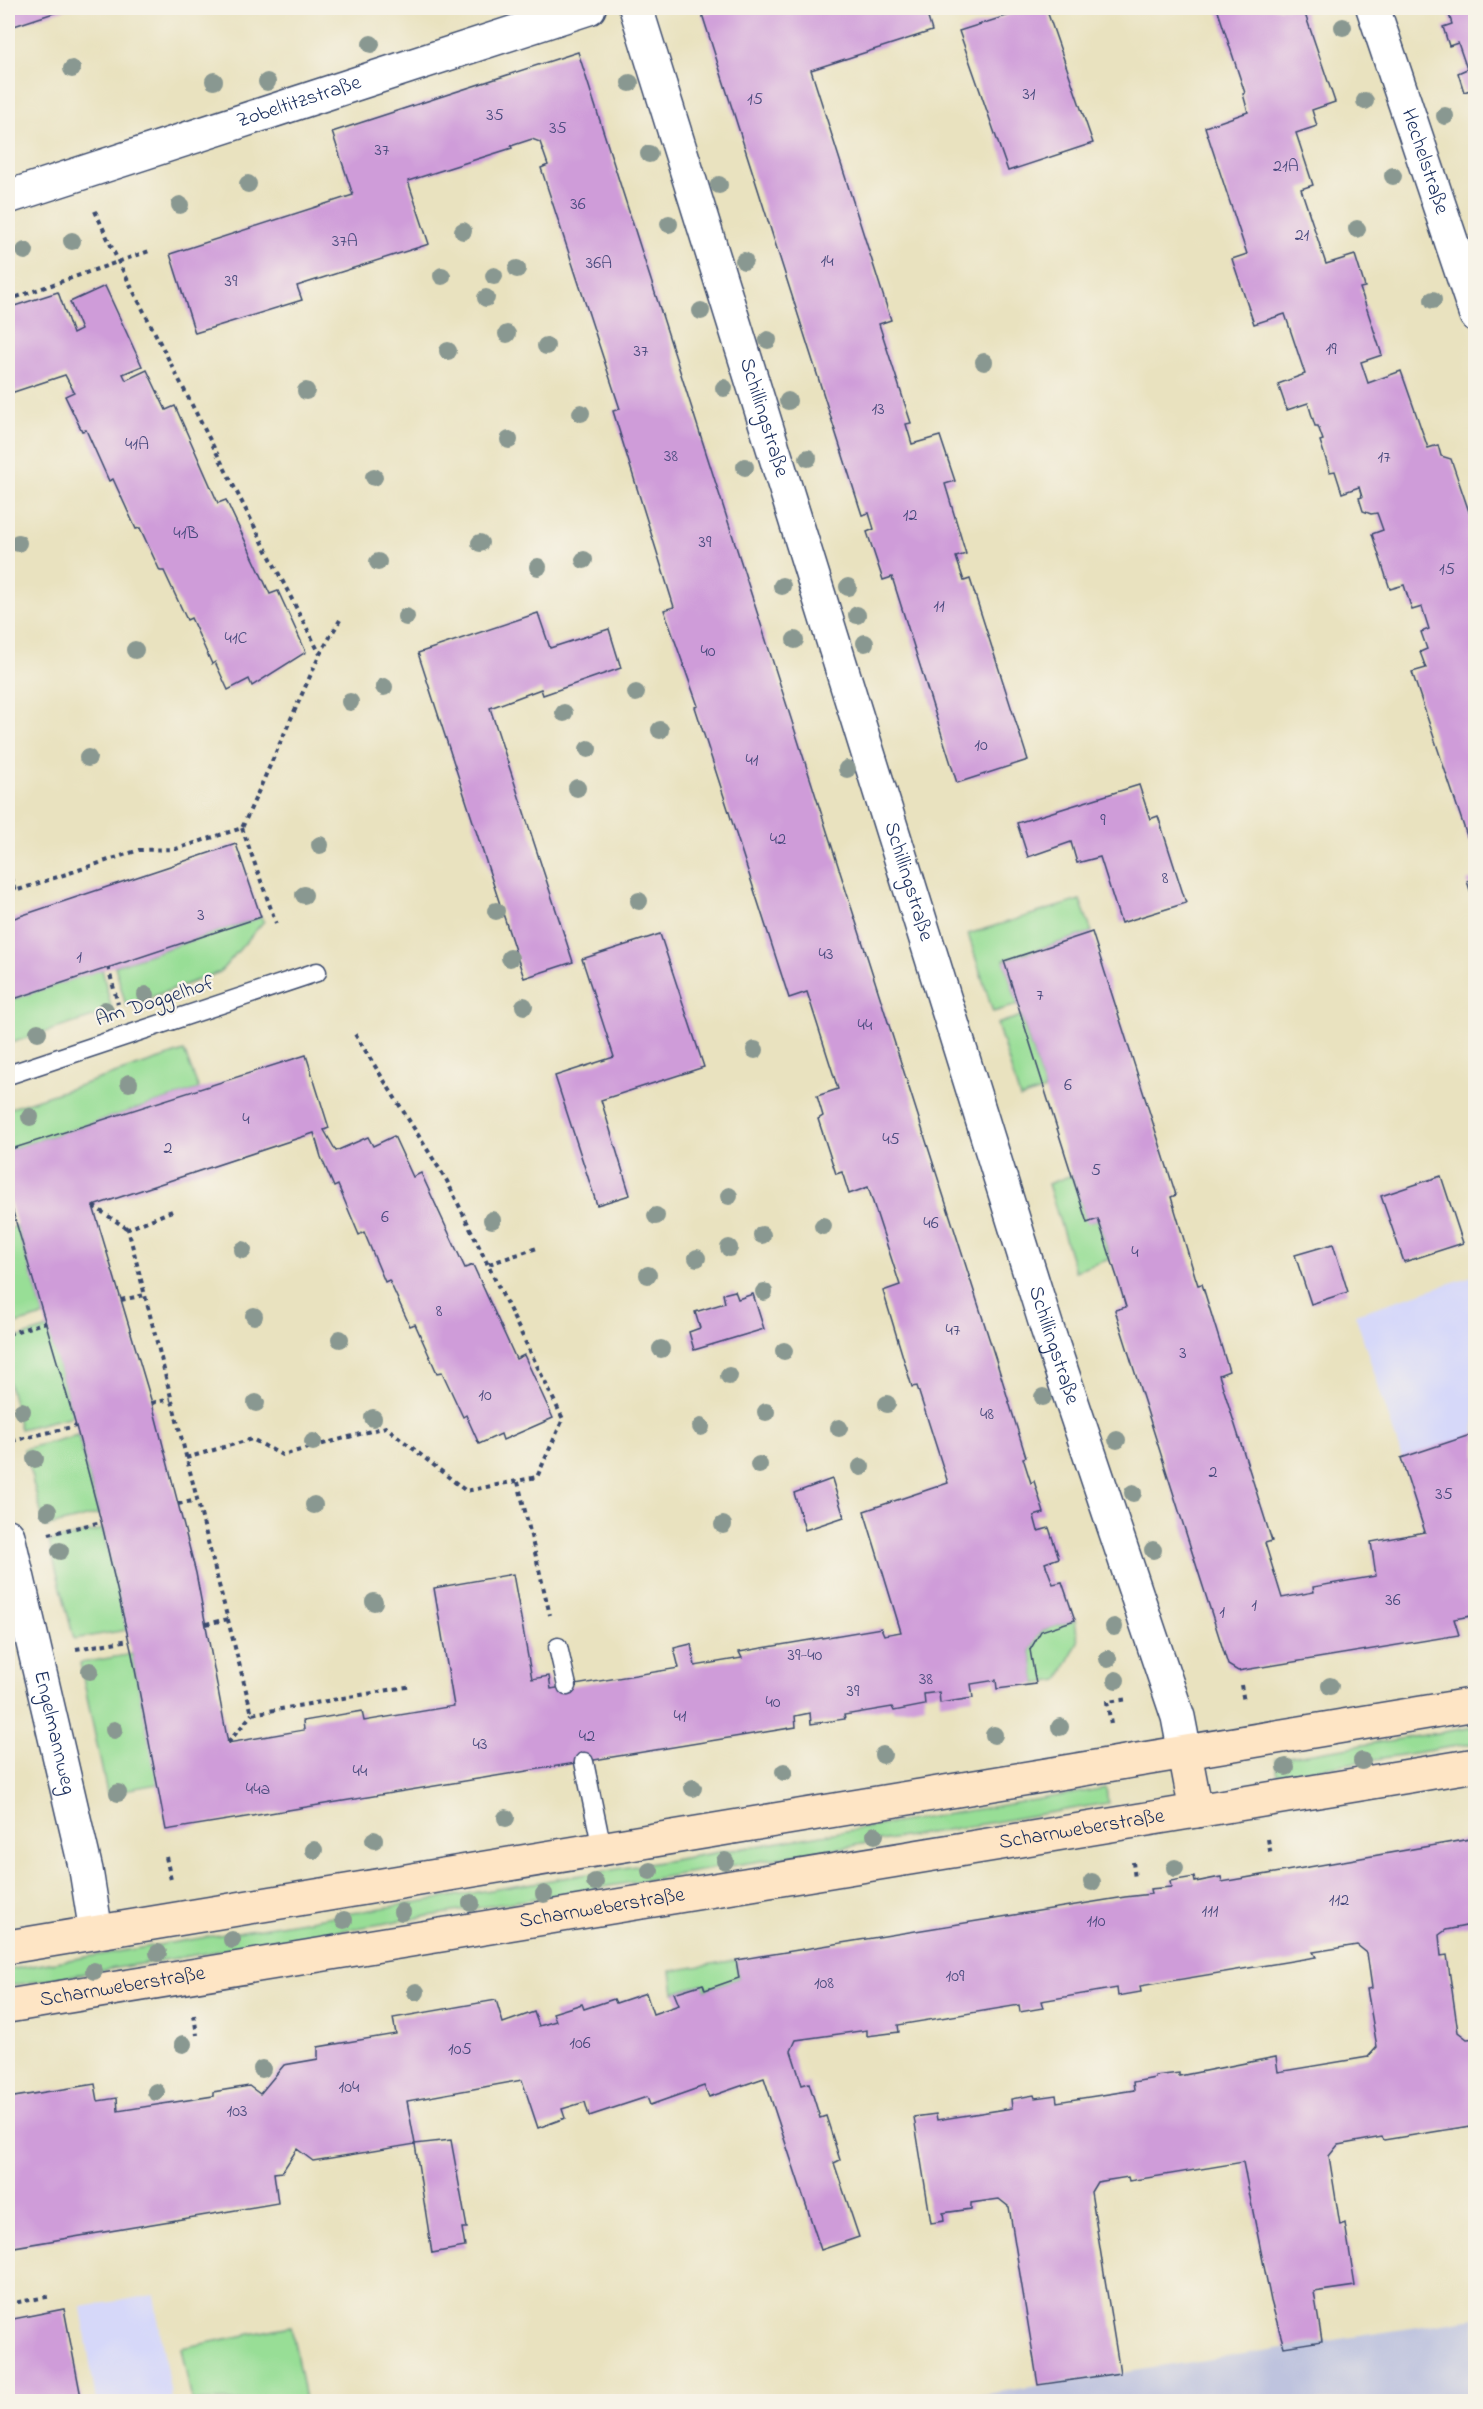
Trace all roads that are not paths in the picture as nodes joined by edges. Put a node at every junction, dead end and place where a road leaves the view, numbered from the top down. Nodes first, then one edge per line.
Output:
1 (589, 8) edge
2 (636, 8) edge
3 (1373, 8) edge
4 (8, 197) edge
5 (1476, 315) edge
6 (317, 972) dead end
7 (8, 1075) edge
8 (23, 1537) edge
9 (558, 1647) road end
10 (567, 1686) dead end
11 (1476, 1704) edge
12 (1185, 1753) junction
13 (584, 1762) dead end
14 (1476, 1765) edge
15 (1196, 1811) junction
16 (602, 1849) junction
17 (96, 1932) junction
18 (8, 1947) edge
19 (8, 2006) edge

1 - 4 street, Zobeltitzstraße
2 - 12 street, Schillingstraße
3 - 5 street, Hechelstraße
6 - 7 lane, Am Doggelhof
8 - 17 street, Engelmannweg
9 - 10 lane
11 - 12 main road
12 - 15 main road
12 - 16 main road
13 - 16 lane
14 - 15 main road, Scharnweberstraße
15 - 19 main road, Scharnweberstraße
16 - 17 main road
17 - 18 main road

